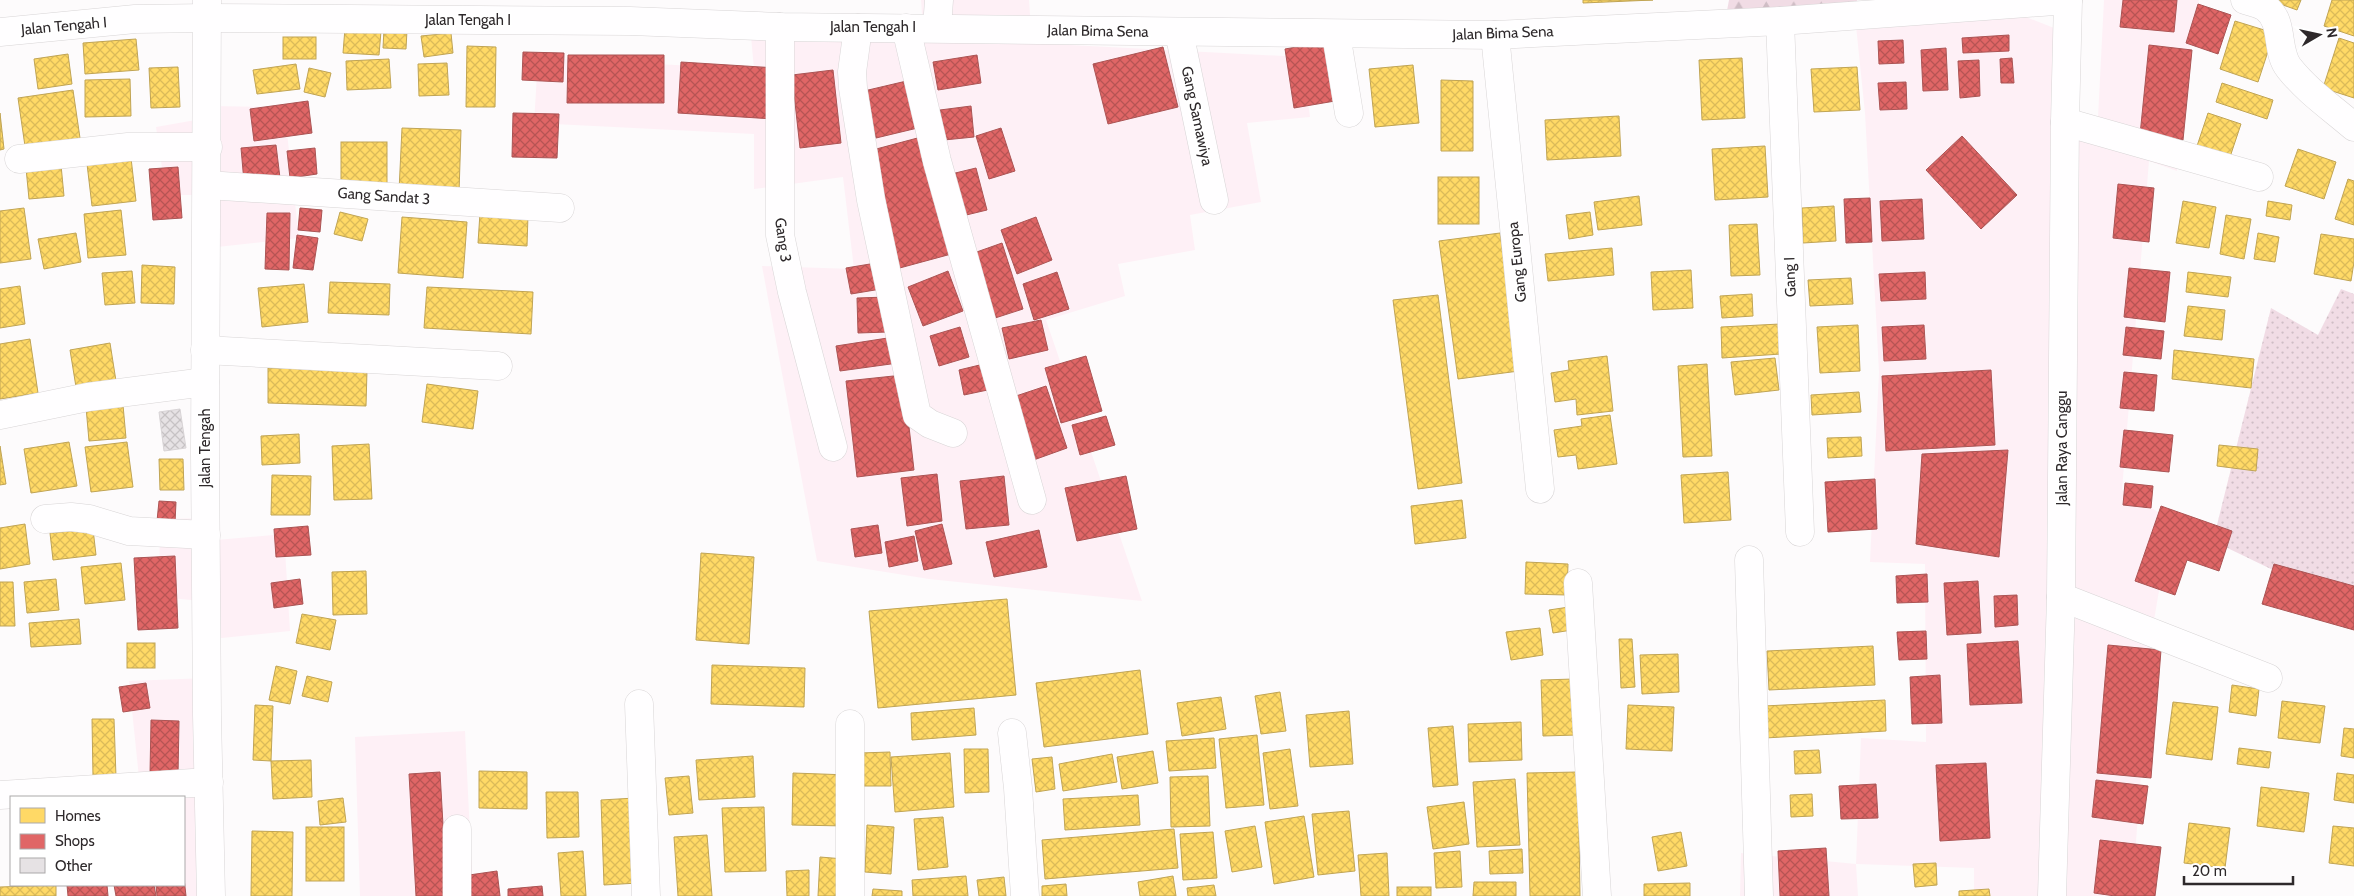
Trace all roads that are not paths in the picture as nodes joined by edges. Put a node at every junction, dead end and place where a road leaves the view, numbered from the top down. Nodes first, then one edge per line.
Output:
1 (939, 0) edge
2 (2068, 0) edge
3 (2245, 0) edge
4 (207, 9) edge
5 (1741, 12) edge
6 (1780, 21) junction
7 (780, 26) junction
8 (858, 28) junction
9 (906, 28) junction
10 (937, 28) junction
11 (0, 32) edge
12 (1179, 32) junction
13 (1336, 34) junction
14 (1495, 35) junction
15 (1349, 112) dead end
16 (2064, 122) junction
17 (2354, 127) edge
18 (208, 147) junction
19 (19, 159) dead end
20 (2259, 177) dead end
21 (208, 185) junction
22 (1214, 200) dead end
23 (560, 208) dead end
24 (205, 350) junction
25 (498, 366) dead end
26 (205, 382) junction
27 (0, 415) edge
28 (953, 433) dead end
29 (833, 447) dead end
30 (1540, 489) dead end
31 (1032, 500) dead end
32 (46, 519) dead end
33 (1800, 532) dead end
34 (206, 535) junction
35 (1749, 560) dead end
36 (1578, 583) dead end
37 (2062, 597) junction
38 (2268, 678) dead end
39 (639, 704) dead end
40 (850, 724) dead end
41 (1012, 732) dead end
42 (209, 782) junction
43 (0, 795) edge
44 (457, 829) dead end
45 (211, 896) edge
46 (457, 896) edge
47 (646, 896) edge
48 (850, 896) edge
49 (1025, 896) edge
50 (1597, 896) edge
51 (1759, 896) edge
52 (2052, 896) edge

1 - 10 street
2 - 6 street, Jalan Bima Sena
2 - 16 street, Jalan Raya Canggu
3 - 17 street
4 - 7 street, Jalan Tengah I
4 - 11 street, Jalan Tengah I
4 - 18 street, Jalan Tengah
5 - 6 street, Jalan Bima Sena
5 - 14 street, Jalan Bima Sena
6 - 33 street, Gang I
7 - 8 street, Jalan Tengah I
7 - 29 street, Gang 3
8 - 9 street, Jalan Tengah I
8 - 28 street
9 - 10 street, Jalan Tengah I
9 - 31 street
10 - 12 street, Jalan Bima Sena
12 - 13 street, Jalan Bima Sena
12 - 22 street, Gang Samawiya
13 - 14 street, Jalan Bima Sena
13 - 15 street
14 - 30 street, Gang Europa
16 - 20 street
16 - 37 street, Jalan Raya Canggu
18 - 19 street
18 - 21 street, Jalan Tengah
21 - 23 street, Gang Sandat 3
21 - 24 street, Jalan Tengah
24 - 25 street
24 - 26 street, Jalan Tengah
26 - 27 street
26 - 34 street, Jalan Tengah
32 - 34 street
34 - 42 street, Jalan Tengah
35 - 51 street
36 - 50 street
37 - 38 street
37 - 52 street, Jalan Raya Canggu
39 - 47 street
40 - 48 street
41 - 49 street
42 - 43 street
42 - 45 street, Jalan Tengah
44 - 46 street

